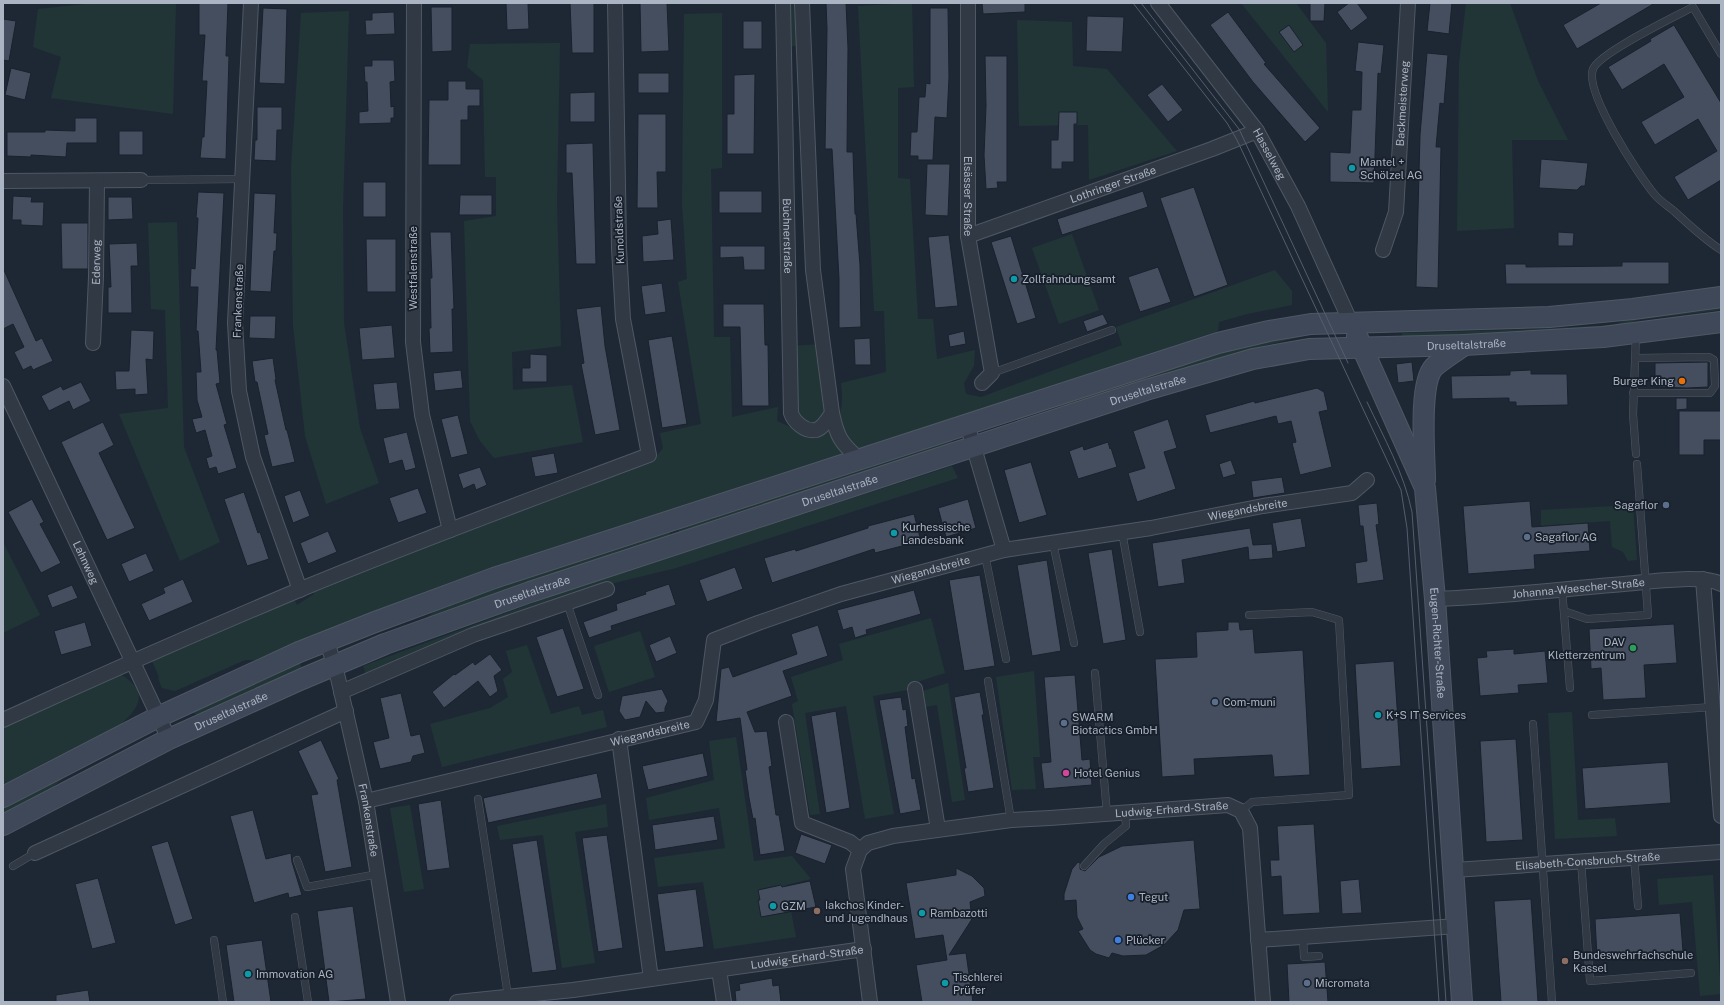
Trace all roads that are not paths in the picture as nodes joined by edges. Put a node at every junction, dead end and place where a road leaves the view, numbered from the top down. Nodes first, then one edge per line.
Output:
1 (251, 3) edge
2 (414, 3) edge
3 (615, 3) edge
4 (783, 3) edge
5 (802, 3) edge
6 (968, 3) edge
7 (1158, 3) edge
8 (1404, 5) edge
9 (1721, 54) edge
10 (1257, 131) junction
11 (243, 179) junction
12 (140, 180) joint
13 (3, 181) edge
14 (97, 181) junction
15 (968, 236) junction
16 (1383, 250) dead end
17 (1721, 250) edge
18 (1721, 297) edge
19 (1721, 322) edge
20 (1351, 324) junction
21 (1112, 330) dead end
22 (1636, 333) junction
23 (92, 343) dead end
24 (1464, 345) junction
25 (1362, 346) junction
26 (1636, 358) junction
27 (987, 378) joint
28 (3, 386) edge
29 (1633, 393) junction
30 (832, 413) junction
31 (966, 424) junction
32 (973, 447) junction
33 (1636, 454) dead end
34 (859, 459) junction
35 (1637, 464) dead end
36 (1367, 480) dead end
37 (1425, 488) junction
38 (450, 530) junction
39 (1122, 532) junction
40 (1053, 543) junction
41 (1004, 550) junction
42 (985, 555) junction
43 (1703, 579) junction
44 (1646, 582) junction
45 (1721, 584) edge
46 (607, 589) dead end
47 (1562, 589) junction
48 (300, 590) junction
49 (1435, 599) junction
50 (568, 603) junction
51 (1564, 611) junction
52 (1248, 615) dead end
53 (1140, 632) dead end
54 (326, 641) junction
55 (1074, 643) dead end
56 (1006, 659) dead end
57 (132, 661) junction
58 (334, 666) junction
59 (1095, 673) dead end
60 (988, 681) dead end
61 (1570, 688) dead end
62 (915, 689) dead end
63 (341, 692) junction
64 (598, 695) dead end
65 (1713, 707) junction
66 (346, 711) junction
67 (1592, 715) dead end
68 (158, 717) junction
69 (3, 720) edge
70 (786, 722) dead end
71 (1533, 724) dead end
72 (169, 739) junction
73 (619, 739) junction
74 (3, 797) edge
75 (478, 799) dead end
76 (366, 801) junction
77 (1241, 811) junction
78 (1125, 812) junction
79 (1107, 814) junction
80 (1721, 816) edge
81 (1011, 820) junction
82 (3, 825) edge
83 (938, 829) junction
84 (860, 850) junction
85 (1721, 852) edge
86 (35, 853) joint
87 (1634, 857) junction
88 (297, 860) dead end
89 (1581, 861) junction
90 (1542, 864) junction
91 (13, 866) dead end
92 (1084, 866) dead end
93 (1454, 870) junction
94 (378, 874) junction
95 (1638, 906) dead end
96 (295, 917) dead end
97 (1457, 926) junction
98 (1302, 937) junction
99 (214, 940) dead end
100 (1258, 940) junction
101 (864, 949) junction
102 (1319, 956) dead end
103 (720, 970) junction
104 (1691, 973) dead end
105 (651, 979) junction
106 (508, 996) junction
107 (574, 996) edge
108 (223, 1002) edge
109 (308, 1002) edge
110 (398, 1002) edge
111 (457, 1002) edge
112 (724, 1002) edge
113 (870, 1002) edge
114 (1263, 1002) edge
115 (1462, 1002) edge
116 (1552, 1002) edge

1 - 11 street, Frankenstraße
2 - 38 street, Westfalenstraße
3 - 38 street, Kunoldstraße
4 - 30 street, Büchnerstraße
5 - 30 street, Büchnerstraße
6 - 15 street, Elsässer Straße
7 - 10 street, Hasselweg
8 - 16 street, Backmeisterweg
9 - 17 lane
10 - 15 street, Lothringer Straße
10 - 20 street, Hasselweg
11 - 12 lane
11 - 48 street, Frankenstraße
12 - 14 street
13 - 14 street
14 - 23 street, Ederweg
15 - 27 street, Elsässer Straße
18 - 20 main road, Druseltalstraße
19 - 22 main road, Druseltalstraße
20 - 25 main road, Eugen-Richter-Straße
20 - 31 main road, Druseltalstraße
21 - 27 lane
22 - 24 main road, Druseltalstraße
22 - 26 lane
24 - 25 main road, Druseltalstraße
24 - 37 main road
25 - 32 main road, Druseltalstraße
25 - 37 main road, Eugen-Richter-Straße
26 - 29 lane
26 - 29 lane
28 - 57 street, Lahnweg
29 - 33 lane
30 - 34 street, Büchnerstraße
31 - 32 street
31 - 34 main road, Druseltalstraße
32 - 41 street
32 - 58 main road, Druseltalstraße
34 - 54 main road, Druseltalstraße
35 - 44 lane
36 - 39 street, Wiegandsbreite
37 - 49 main road, Eugen-Richter-Straße
38 - 48 street
39 - 40 street, Wiegandsbreite
39 - 53 lane
40 - 41 street, Wiegandsbreite
40 - 55 lane
41 - 42 street, Wiegandsbreite
42 - 56 lane
42 - 73 street, Wiegandsbreite
43 - 44 street, Johanna-Waescher-Straße
43 - 45 street, Johanna-Waescher-Straße
43 - 65 street
44 - 47 street, Johanna-Waescher-Straße
44 - 51 lane
46 - 50 street, Druseltalstraße
47 - 49 street, Johanna-Waescher-Straße
47 - 51 lane
48 - 57 street
49 - 93 main road, Eugen-Richter-Straße
50 - 63 street, Druseltalstraße
50 - 64 lane
51 - 61 lane
52 - 77 lane
54 - 58 street, Frankenstraße
54 - 68 main road, Druseltalstraße
57 - 68 street, Lahnweg
57 - 69 street
58 - 63 street, Frankenstraße
58 - 72 main road, Druseltalstraße
59 - 79 lane
60 - 81 lane
62 - 83 street
63 - 66 street, Frankenstraße
65 - 67 lane
65 - 80 street
66 - 76 street, Frankenstraße
66 - 86 street
68 - 72 street, Lahnweg
68 - 74 main road, Druseltalstraße
70 - 84 street
71 - 90 lane
72 - 82 main road, Druseltalstraße
73 - 76 street, Wiegandsbreite
73 - 105 street
75 - 106 lane
76 - 94 street, Frankenstraße
77 - 78 street, Ludwig-Erhard-Straße
77 - 100 street, Ludwig-Erhard-Straße
78 - 79 street, Ludwig-Erhard-Straße
78 - 92 lane
79 - 81 street, Ludwig-Erhard-Straße
81 - 83 street, Ludwig-Erhard-Straße
83 - 84 street, Ludwig-Erhard-Straße
84 - 101 street, Ludwig-Erhard-Straße
85 - 87 street, Elisabeth-Consbruch-Straße
86 - 91 lane
87 - 89 street, Elisabeth-Consbruch-Straße
87 - 95 lane
88 - 94 lane
89 - 90 street, Elisabeth-Consbruch-Straße
89 - 104 lane
90 - 93 street, Elisabeth-Consbruch-Straße
90 - 116 lane
93 - 97 main road, Eugen-Richter-Straße
94 - 110 street, Frankenstraße
96 - 109 lane
97 - 98 street
97 - 115 main road, Eugen-Richter-Straße
98 - 100 street
98 - 102 lane
99 - 108 lane
100 - 114 street, Ludwig-Erhard-Straße
101 - 103 street, Ludwig-Erhard-Straße
101 - 113 street
103 - 105 street, Ludwig-Erhard-Straße
103 - 112 street
105 - 107 street, Ludwig-Erhard-Straße
106 - 107 street, Ludwig-Erhard-Straße
106 - 111 street, Ludwig-Erhard-Straße

